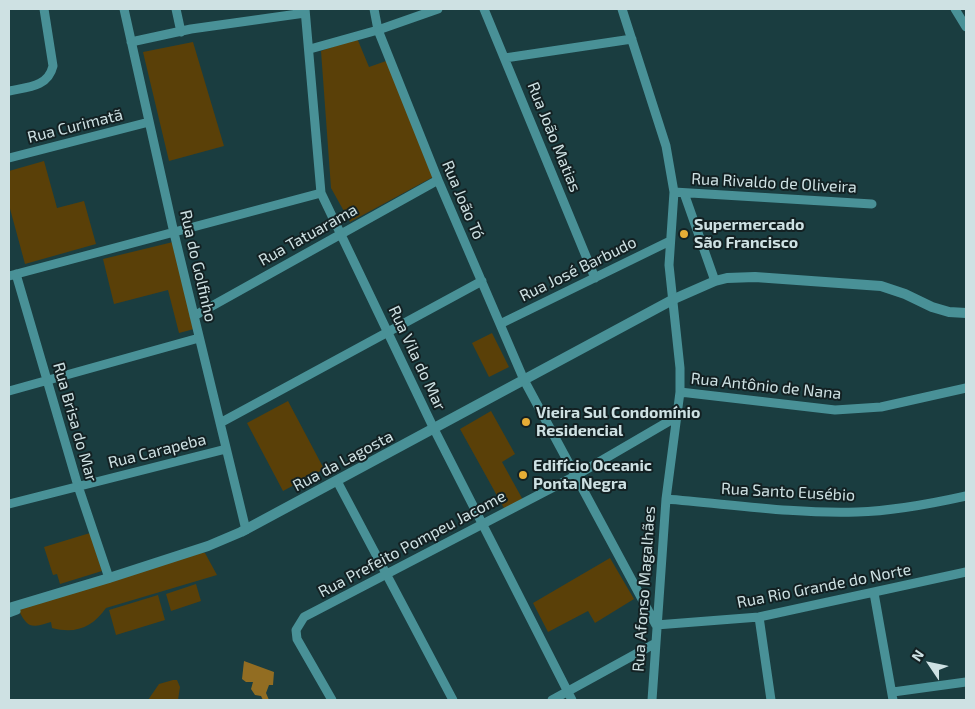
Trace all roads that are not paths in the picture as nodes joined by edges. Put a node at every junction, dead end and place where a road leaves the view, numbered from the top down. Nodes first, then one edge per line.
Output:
1 (44, 9) edge
2 (124, 9) edge
3 (176, 9) edge
4 (374, 9) edge
5 (438, 9) edge
6 (484, 9) edge
7 (622, 9) edge
8 (955, 9) edge
9 (305, 11) edge
10 (966, 27) edge
11 (378, 30) junction
12 (181, 32) junction
13 (632, 39) junction
14 (131, 42) junction
15 (310, 49) junction
16 (505, 58) junction
17 (9, 91) edge
18 (149, 122) junction
19 (9, 158) edge
20 (438, 180) junction
21 (321, 192) junction
22 (674, 192) junction
23 (684, 193) junction
24 (872, 204) dead end
25 (174, 233) junction
26 (341, 233) junction
27 (670, 241) junction
28 (12, 275) edge
29 (595, 278) junction
30 (715, 281) junction
31 (482, 282) junction
32 (674, 299) junction
33 (966, 313) edge
34 (194, 316) junction
35 (500, 324) junction
36 (388, 332) junction
37 (199, 338) junction
38 (524, 380) junction
39 (48, 381) junction
40 (966, 388) edge
41 (9, 391) edge
42 (680, 392) junction
43 (678, 416) junction
44 (220, 423) junction
45 (434, 429) junction
46 (226, 449) junction
47 (574, 476) junction
48 (337, 481) junction
49 (78, 486) junction
50 (966, 496) edge
51 (666, 499) junction
52 (9, 504) edge
53 (482, 524) junction
54 (246, 530) junction
55 (966, 572) edge
56 (386, 575) junction
57 (109, 578) junction
58 (874, 593) junction
59 (13, 610) edge
60 (9, 614) edge
61 (759, 617) junction
62 (656, 625) junction
63 (654, 644) junction
64 (966, 682) edge
65 (570, 696) edge
66 (893, 696) edge
67 (332, 700) edge
68 (453, 700) edge
69 (552, 700) edge
70 (652, 700) edge
71 (771, 700) edge

1 - 17 street
2 - 14 street, Rua do Golfinho
3 - 12 street
4 - 11 street, Rua João Tó
5 - 11 street
6 - 16 street, Rua João Matias
7 - 13 street, Rua Afonso Magalhães
8 - 10 street
9 - 12 street
9 - 15 street, Rua Vila do Mar
11 - 15 street
11 - 20 street, Rua João Tó
12 - 14 street
13 - 16 street
13 - 22 street, Rua Afonso Magalhães
14 - 18 street, Rua do Golfinho
15 - 21 street, Rua Vila do Mar
16 - 29 street, Rua João Matias
18 - 19 street, Rua Curimatã
18 - 25 street, Rua do Golfinho
20 - 26 street, Rua Tatuarama
20 - 31 street, Rua João Tó
21 - 25 street
21 - 26 street, Rua Vila do Mar
22 - 23 street, Rua Rivaldo de Oliveira
22 - 27 street, Rua Afonso Magalhães
23 - 24 street, Rua Rivaldo de Oliveira
23 - 30 street
25 - 28 street
25 - 34 street, Rua do Golfinho
26 - 34 street, Rua Tatuarama
26 - 36 street, Rua Vila do Mar
27 - 29 street, Rua José Barbudo
27 - 32 street, Rua Afonso Magalhães
28 - 39 street, Rua Brisa do Mar
29 - 35 street, Rua José Barbudo
30 - 32 street, Rua da Lagosta
30 - 33 street, Rua da Lagosta
31 - 35 street, Rua João Tó
31 - 36 street
32 - 38 street, Rua da Lagosta
32 - 42 street, Rua Afonso Magalhães
34 - 37 street, Rua do Golfinho
35 - 38 street, Rua João Tó
36 - 44 street
36 - 45 street, Rua Vila do Mar
37 - 39 street
37 - 44 street, Rua do Golfinho
38 - 45 street, Rua da Lagosta
38 - 47 street, Rua João Tó
39 - 41 street
39 - 49 street, Rua Brisa do Mar
40 - 42 street, Rua Antônio de Nana
42 - 43 street, Rua Afonso Magalhães
43 - 47 street, Rua Prefeito Pompeu Jacome
43 - 51 street, Rua Afonso Magalhães
44 - 46 street, Rua do Golfinho
45 - 48 street, Rua da Lagosta
45 - 53 street, Rua Vila do Mar
46 - 49 street, Rua Carapeba
46 - 54 street, Rua do Golfinho
47 - 53 street, Rua Prefeito Pompeu Jacome
47 - 62 street, Rua João Tó
48 - 54 street, Rua da Lagosta
48 - 56 street
49 - 52 street, Rua Carapeba
49 - 57 street, Rua Brisa do Mar
50 - 51 street, Rua Santo Eusébio
51 - 62 street, Rua Afonso Magalhães
53 - 56 street, Rua Prefeito Pompeu Jacome
53 - 65 street, Rua Vila do Mar
54 - 57 street, Rua da Lagosta
55 - 58 street, Rua Rio Grande do Norte
56 - 67 street, Rua Prefeito Pompeu Jacome
56 - 68 street
57 - 59 street, Rua da Lagosta
58 - 61 street, Rua Rio Grande do Norte
58 - 66 street
59 - 60 street
61 - 62 street, Rua Rio Grande do Norte
61 - 71 street
62 - 63 street, Rua Afonso Magalhães
63 - 65 street
63 - 70 street, Rua Afonso Magalhães
64 - 66 street
65 - 69 street

